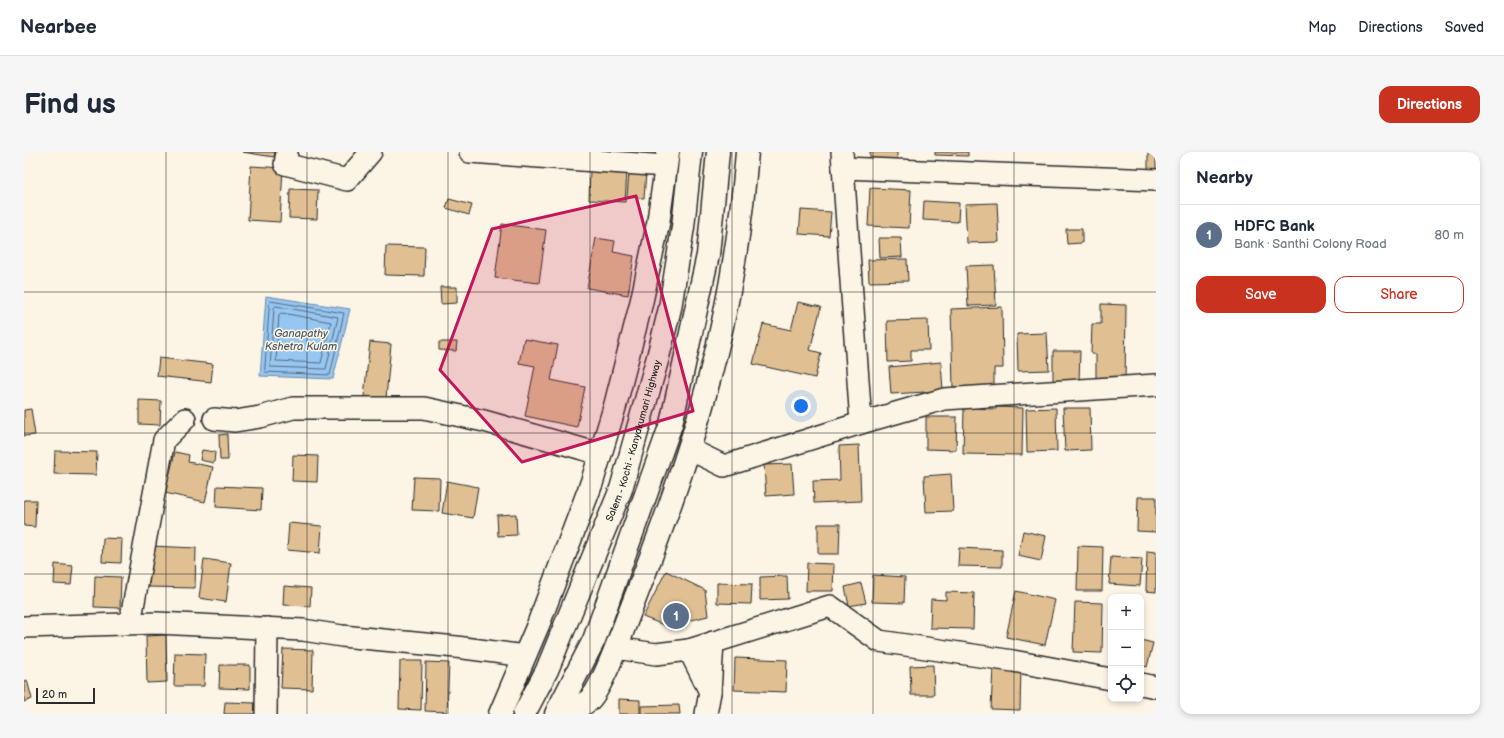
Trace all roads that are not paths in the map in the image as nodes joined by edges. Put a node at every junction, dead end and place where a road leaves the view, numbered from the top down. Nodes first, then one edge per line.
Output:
1 (286, 152) edge
2 (371, 152) edge
3 (470, 152) edge
4 (692, 152) edge
5 (718, 152) edge
6 (747, 152) edge
7 (667, 159) edge
8 (842, 160) edge
9 (1156, 180) edge
10 (1156, 385) edge
11 (185, 419) dead end
12 (214, 419) dead end
13 (861, 423) junction
14 (689, 449) junction
15 (600, 454) junction
16 (130, 623) junction
17 (24, 627) edge
18 (267, 628) junction
19 (713, 642) junction
20 (616, 648) junction
21 (689, 650) junction
22 (525, 656) junction
23 (1108, 678) edge
24 (1144, 685) edge
25 (1156, 687) edge
26 (710, 692) junction
27 (557, 711) edge
28 (266, 714) edge
29 (500, 714) edge
30 (524, 714) edge
31 (706, 714) edge

1 - 2 street
3 - 7 street
4 - 30 main road, Salem - Kochi - Kanyakumari Highway
5 - 27 main road
6 - 14 main road
7 - 15 main road
8 - 9 street
8 - 13 street
10 - 13 street
11 - 16 street
12 - 15 street
13 - 14 street
14 - 20 main road
15 - 22 main road
16 - 17 street
16 - 18 street
18 - 22 street
18 - 28 street
19 - 21 street
19 - 23 street
19 - 26 street
20 - 21 street
20 - 27 main road
21 - 26 street
22 - 29 main road
24 - 25 street
26 - 31 street

